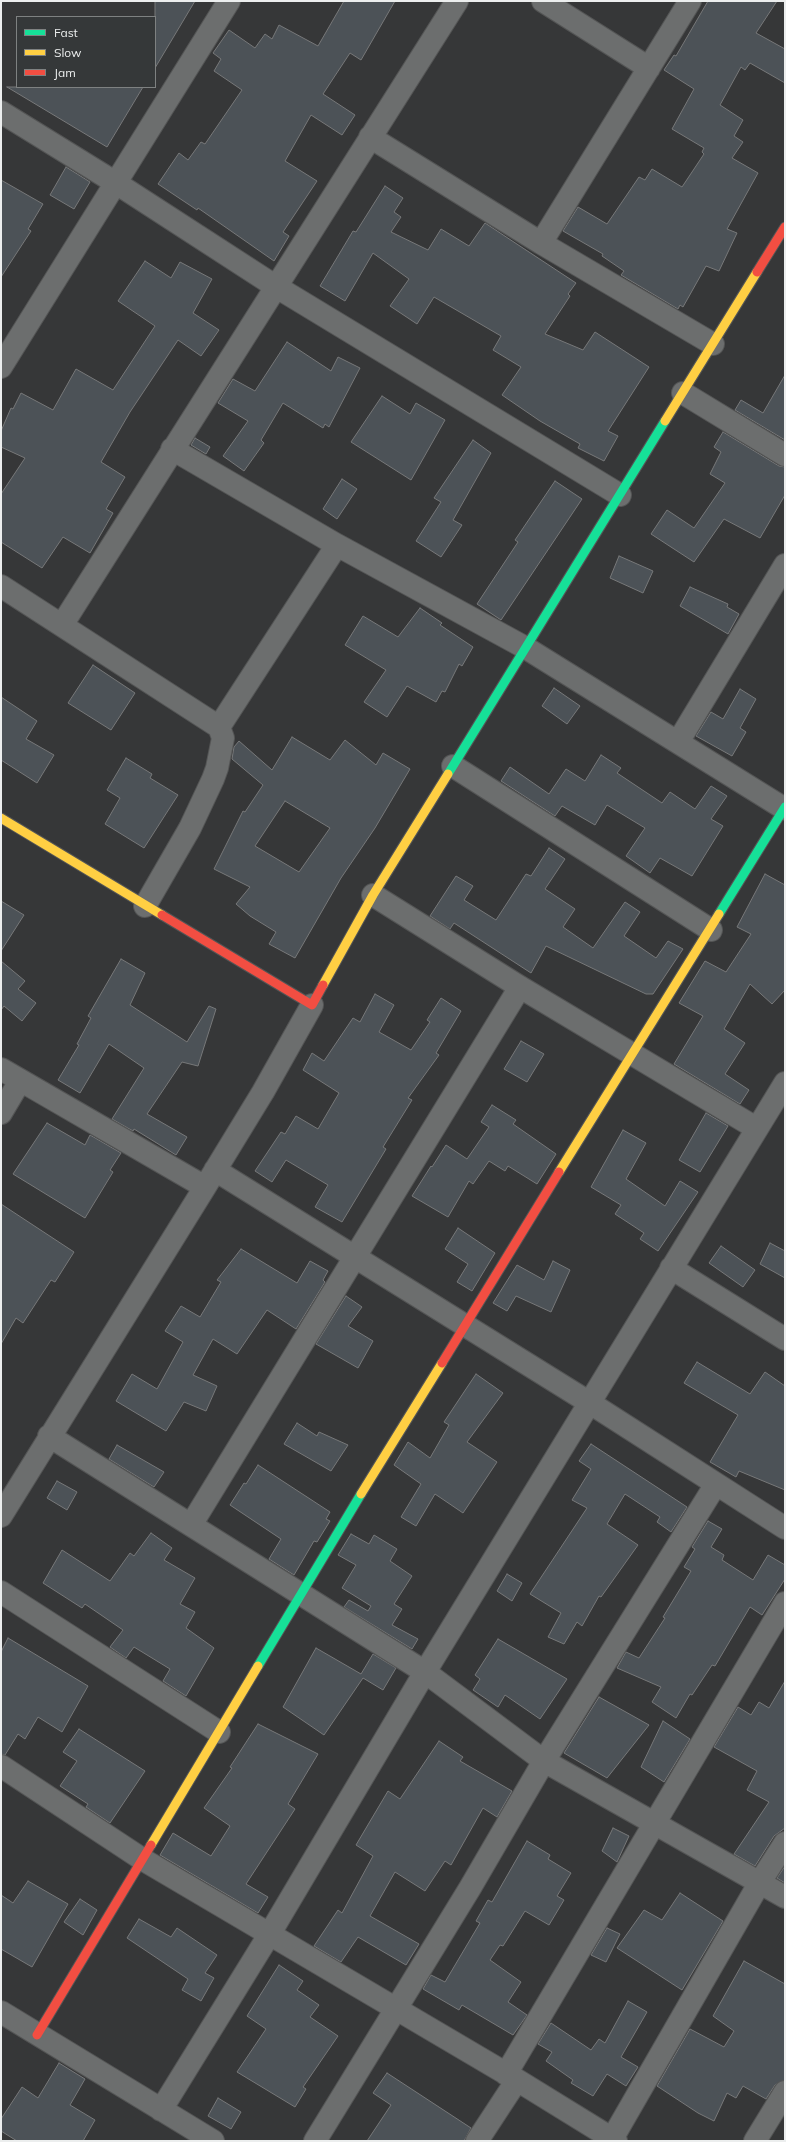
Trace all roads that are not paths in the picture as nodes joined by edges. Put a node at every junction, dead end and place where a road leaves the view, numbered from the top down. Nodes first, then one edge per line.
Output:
1 (229, 1) edge
2 (457, 1) edge
3 (543, 1) edge
4 (690, 1) edge
5 (649, 68) junction
6 (1, 112) edge
7 (370, 137) junction
8 (116, 183) junction
9 (785, 227) edge
10 (541, 243) junction
11 (275, 286) junction
12 (713, 344) junction
13 (1, 367) edge
14 (683, 393) junction
15 (172, 450) junction
16 (785, 455) edge
17 (620, 495) junction
18 (337, 545) junction
19 (785, 565) edge
20 (1, 586) edge
21 (62, 625) junction
22 (526, 648) junction
23 (219, 727) junction
24 (678, 742) junction
25 (453, 766) junction
26 (785, 808) edge
27 (1, 818) edge
28 (373, 895) junction
29 (145, 906) junction
30 (711, 930) junction
31 (520, 987) junction
32 (312, 1005) junction
33 (634, 1054) junction
34 (1, 1069) edge
35 (20, 1081) junction
36 (785, 1083) edge
37 (1, 1113) edge
38 (756, 1128) junction
39 (210, 1179) junction
40 (355, 1259) junction
41 (672, 1268) junction
42 (466, 1327) junction
43 (785, 1339) edge
44 (590, 1403) junction
45 (49, 1436) junction
46 (716, 1484) junction
47 (2, 1514) edge
48 (191, 1525) junction
49 (785, 1528) edge
50 (1, 1592) edge
51 (300, 1593) junction
52 (785, 1603) edge
53 (425, 1672) junction
54 (219, 1732) junction
55 (544, 1760) junction
56 (1, 1766) edge
57 (655, 1824) junction
58 (785, 1843) edge
59 (142, 1859) junction
60 (760, 1882) junction
61 (785, 1897) edge
62 (269, 1935) junction
63 (395, 2009) junction
64 (1, 2012) edge
65 (37, 2035) junction
66 (511, 2077) junction
67 (785, 2092) edge
68 (161, 2110) junction
69 (614, 2140) edge
70 (213, 2141) edge
71 (314, 2141) edge
72 (477, 2141) edge
73 (755, 2141) edge

1 - 8 street
2 - 7 street
3 - 5 street
4 - 5 street
5 - 10 street
6 - 8 street
7 - 10 street
7 - 11 street
8 - 11 street
8 - 13 street
9 - 12 street
10 - 12 street
11 - 15 street
11 - 17 street
12 - 14 street
14 - 16 street
14 - 17 street
15 - 18 street
15 - 21 street
17 - 22 street
18 - 22 street
18 - 23 street
19 - 24 street
20 - 21 street
21 - 23 street
22 - 24 street
22 - 25 street
23 - 29 street
24 - 26 street
25 - 28 street
25 - 30 street
26 - 30 street
27 - 29 street
28 - 31 street
28 - 32 street
29 - 32 street
30 - 33 street
31 - 33 street
31 - 40 street
32 - 39 street
33 - 38 street
33 - 42 street
34 - 35 street
35 - 37 street
35 - 39 street
36 - 38 street
38 - 41 street
39 - 40 street
39 - 45 street
40 - 42 street
40 - 48 street
41 - 43 street
41 - 44 street
42 - 44 street
42 - 51 street
44 - 46 street
44 - 53 street
45 - 47 street
45 - 48 street
46 - 49 street
46 - 55 street
48 - 51 street
50 - 54 street
51 - 53 street
51 - 54 street
52 - 57 street
53 - 55 street
53 - 62 street
54 - 59 street
55 - 57 street
55 - 63 street
56 - 59 street
57 - 60 street
57 - 66 street
58 - 60 street
59 - 62 street
59 - 65 street
60 - 61 street
60 - 69 street
62 - 63 street
62 - 68 street
63 - 66 street
63 - 71 street
64 - 65 street
65 - 68 street
66 - 69 street
66 - 72 street
67 - 73 street
68 - 70 street

